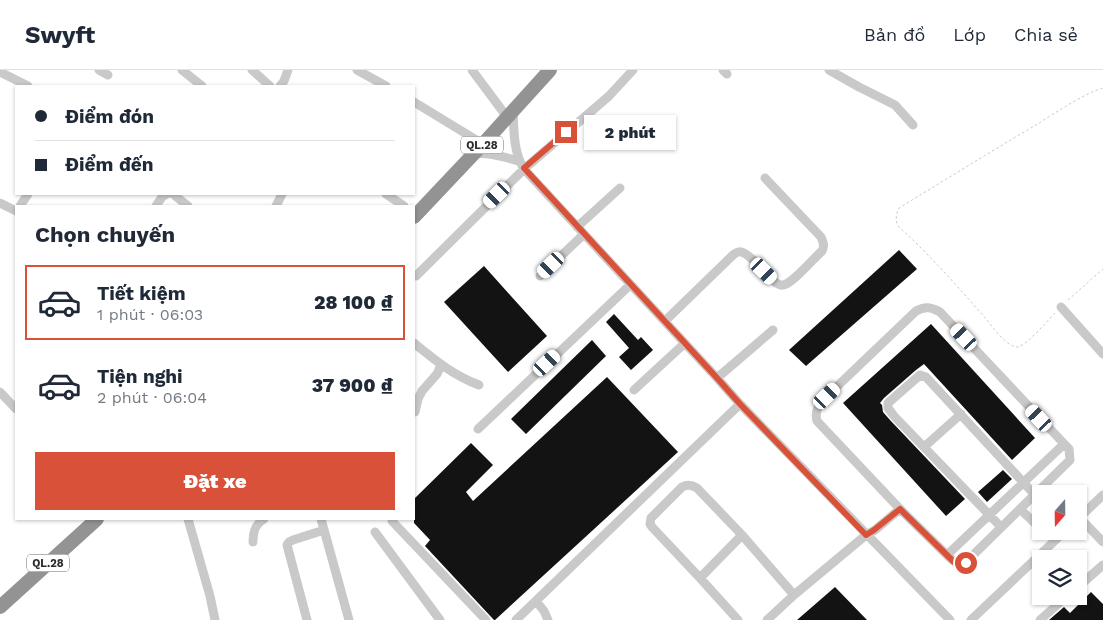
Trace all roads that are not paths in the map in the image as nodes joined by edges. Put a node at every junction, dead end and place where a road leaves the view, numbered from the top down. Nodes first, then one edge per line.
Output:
1 (99, 70) edge
2 (182, 70) edge
3 (252, 70) edge
4 (288, 70) edge
5 (357, 70) edge
6 (472, 70) edge
7 (633, 70) edge
8 (829, 70) edge
9 (549, 71) edge
10 (0, 72) edge
11 (108, 75) dead end
12 (26, 85) edge
13 (201, 85) edge
14 (268, 85) edge
15 (281, 85) edge
16 (384, 85) edge
17 (415, 103) edge
18 (510, 114) junction
19 (913, 125) dead end
20 (483, 144) junction
21 (472, 154) junction
22 (522, 165) junction
23 (765, 178) dead end
24 (620, 188) dead end
25 (165, 195) edge
26 (173, 195) edge
27 (388, 195) edge
28 (0, 203) edge
29 (157, 205) edge
30 (187, 205) edge
31 (402, 205) edge
32 (15, 210) edge
33 (415, 214) edge
34 (580, 230) junction
35 (416, 276) dead end
36 (540, 276) dead end
37 (630, 285) junction
38 (1061, 307) road end
39 (665, 321) junction
40 (773, 330) dead end
41 (684, 343) junction
42 (415, 344) edge
43 (1103, 354) edge
44 (441, 365) junction
45 (717, 378) junction
46 (478, 385) dead end
47 (634, 390) dead end
48 (0, 392) edge
49 (740, 404) junction
50 (15, 408) edge
51 (415, 412) dead end
52 (961, 414) junction
53 (478, 429) dead end
54 (1064, 444) junction
55 (924, 447) junction
56 (1024, 482) junction
57 (1044, 485) edge
58 (1032, 492) edge
59 (1103, 495) edge
60 (1032, 496) edge
61 (900, 509) junction
62 (1020, 509) junction
63 (1088, 509) edge
64 (990, 515) junction
65 (96, 520) edge
66 (188, 520) edge
67 (261, 520) edge
68 (321, 520) edge
69 (1032, 520) edge
70 (392, 521) dead end
71 (1001, 527) junction
72 (1088, 527) edge
73 (324, 530) junction
74 (375, 532) dead end
75 (866, 535) junction
76 (742, 536) junction
77 (253, 542) dead end
78 (1054, 542) edge
79 (1103, 542) edge
80 (946, 555) junction
81 (1103, 565) edge
82 (700, 578) junction
83 (1087, 579) edge
84 (794, 596) junction
85 (536, 601) junction
86 (1057, 605) edge
87 (0, 607) edge
88 (215, 620) edge
89 (307, 620) edge
90 (350, 620) edge
91 (440, 620) edge
92 (486, 620) edge
93 (516, 620) edge
94 (548, 620) edge
95 (738, 620) edge
96 (767, 620) edge
97 (950, 620) edge
98 (971, 620) edge
99 (1040, 620) edge

1 - 11 street
2 - 13 street
3 - 14 street
4 - 15 street
5 - 16 street
6 - 18 street
7 - 22 street
8 - 19 street
9 - 18 highway, QL.28
10 - 12 street
17 - 20 street
18 - 20 highway, QL.28
18 - 22 street
20 - 21 highway, QL.28
21 - 22 street
21 - 33 highway, QL.28
22 - 34 street
22 - 35 street
23 - 39 street
24 - 34 street
25 - 29 street
26 - 30 street
27 - 31 street
28 - 32 street
34 - 36 street
34 - 37 street
37 - 39 street
37 - 53 street
38 - 43 street
39 - 41 street
40 - 45 street
41 - 45 street
41 - 47 street
42 - 44 street
44 - 46 street
44 - 51 street
45 - 49 street
48 - 50 street
49 - 75 street
49 - 85 street
52 - 55 street
52 - 55 street
52 - 56 street
54 - 56 street
54 - 57 street
54 - 61 street
55 - 64 street
56 - 58 street
56 - 64 street
59 - 63 street
60 - 62 street
61 - 75 street
61 - 80 street
62 - 69 street
62 - 71 street
64 - 71 street
64 - 80 street
65 - 87 highway, QL.28
66 - 88 street
67 - 77 street
68 - 73 street
70 - 92 street
71 - 80 street
72 - 79 street
73 - 89 street
73 - 90 street
74 - 91 street
75 - 84 street
75 - 97 street
76 - 82 street
76 - 82 street
76 - 84 street
78 - 98 street
81 - 83 street
82 - 95 street
84 - 96 street
85 - 93 street
85 - 94 street
86 - 99 street

